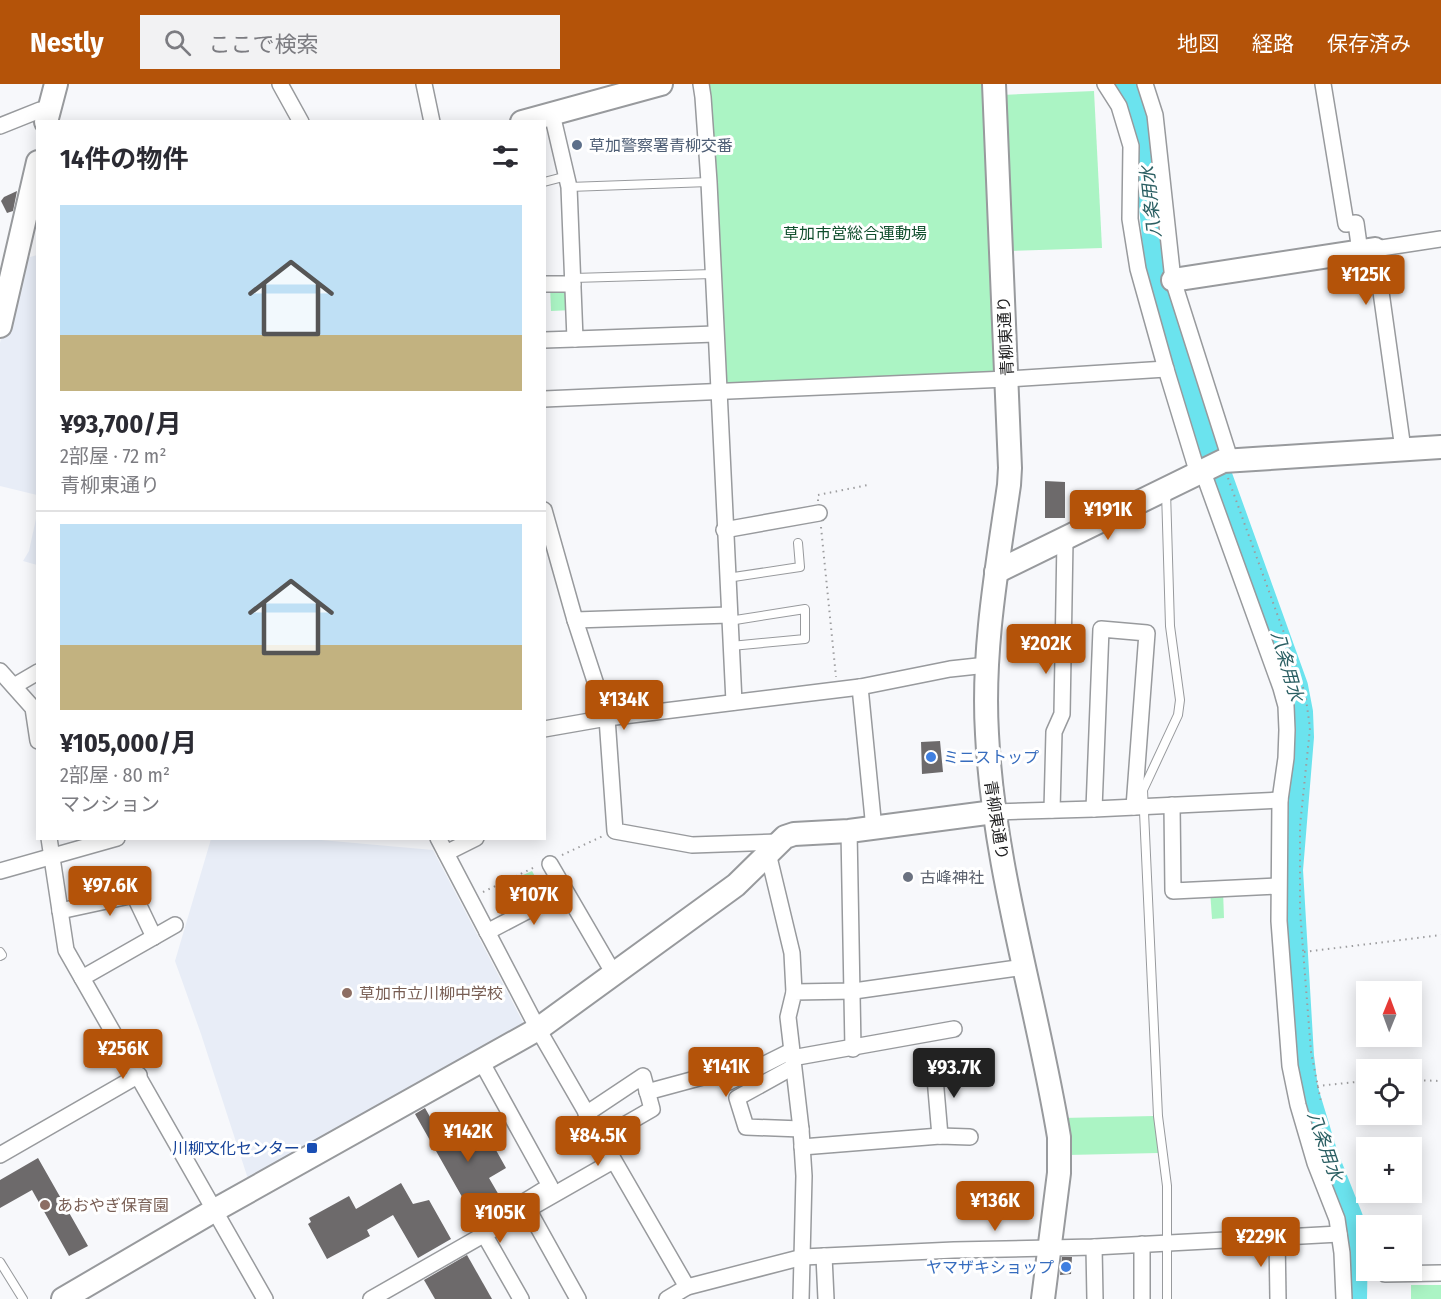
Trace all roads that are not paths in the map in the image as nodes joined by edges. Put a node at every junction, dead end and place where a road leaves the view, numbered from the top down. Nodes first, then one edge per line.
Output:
1 (56, 84) edge
2 (279, 84) edge
3 (424, 84) edge
4 (660, 84) edge
5 (700, 84) edge
6 (993, 84) edge
7 (1105, 84) edge
8 (1145, 84) edge
9 (1323, 84) edge
10 (552, 114) junction
11 (48, 117) edge
12 (300, 120) edge
13 (432, 120) edge
14 (530, 120) edge
15 (0, 126) edge
16 (36, 171) edge
17 (546, 182) edge
18 (568, 182) junction
19 (709, 182) junction
20 (1441, 239) edge
21 (1368, 250) junction
22 (18, 254) edge
23 (712, 274) junction
24 (1173, 280) junction
25 (573, 281) junction
26 (546, 284) edge
27 (0, 326) edge
28 (715, 333) junction
29 (575, 339) junction
30 (546, 340) edge
31 (1166, 369) junction
32 (1007, 379) junction
33 (718, 391) junction
34 (546, 399) edge
35 (1441, 447) edge
36 (1403, 449) junction
37 (1226, 460) junction
38 (1201, 473) junction
39 (1166, 490) junction
40 (819, 513) road end
41 (546, 524) edge
42 (724, 530) junction
43 (1065, 540) junction
44 (798, 543) dead end
45 (550, 553) edge
46 (996, 572) junction
47 (727, 578) junction
48 (729, 618) junction
49 (576, 620) junction
50 (731, 646) junction
51 (987, 665) junction
52 (0, 671) edge
53 (36, 673) edge
54 (14, 686) junction
55 (860, 687) junction
56 (734, 702) junction
57 (607, 718) junction
58 (36, 728) edge
59 (546, 729) edge
60 (1280, 800) junction
61 (1172, 805) junction
62 (1139, 807) junction
63 (1094, 809) junction
64 (1052, 810) junction
65 (994, 812) junction
66 (874, 829) junction
67 (849, 831) junction
68 (49, 840) edge
69 (439, 840) edge
70 (472, 840) edge
71 (95, 841) edge
72 (773, 847) junction
73 (446, 853) junction
74 (51, 856) junction
75 (550, 864) dead end
76 (0, 872) edge
77 (1278, 886) junction
78 (565, 891) junction
79 (60, 911) junction
80 (175, 925) dead end
81 (487, 932) junction
82 (154, 937) junction
83 (1024, 967) junction
84 (614, 974) junction
85 (82, 978) junction
86 (851, 991) junction
87 (794, 992) junction
88 (538, 1029) junction
89 (954, 1029) dead end
90 (853, 1048) junction
91 (792, 1059) junction
92 (481, 1061) junction
93 (934, 1066) dead end
94 (139, 1075) junction
95 (647, 1092) junction
96 (586, 1114) junction
97 (801, 1129) junction
98 (940, 1136) junction
99 (970, 1137) dead end
100 (600, 1139) junction
101 (802, 1147) junction
102 (0, 1155) edge
103 (613, 1161) junction
104 (528, 1209) junction
105 (215, 1210) junction
106 (484, 1234) junction
107 (1339, 1234) junction
108 (1277, 1237) junction
109 (1168, 1243) junction
110 (1142, 1244) junction
111 (1094, 1246) junction
112 (1049, 1248) junction
113 (824, 1256) junction
114 (803, 1257) junction
115 (0, 1262) edge
116 (1422, 1273) edge
117 (1441, 1273) edge
118 (687, 1287) junction
119 (23, 1299) edge
120 (63, 1299) edge
121 (265, 1299) edge
122 (370, 1299) edge
123 (521, 1299) edge
124 (578, 1299) edge
125 (667, 1299) edge
126 (801, 1299) edge
127 (826, 1299) edge
128 (1042, 1299) edge
129 (1095, 1299) edge
130 (1142, 1299) edge
131 (1167, 1299) edge
132 (1278, 1299) edge
133 (1344, 1299) edge

1 - 11 street
2 - 12 street
3 - 13 street
4 - 10 street
5 - 19 street
6 - 32 street, 青柳東通り
7 - 31 street
8 - 24 street
9 - 21 street
10 - 14 street
10 - 18 street
11 - 15 street
16 - 22 street
17 - 18 lane
18 - 19 lane
18 - 25 street
19 - 23 street
20 - 21 street
21 - 24 street
21 - 36 street
22 - 27 street
23 - 25 lane
23 - 28 street
24 - 37 street
25 - 26 street
25 - 29 street
28 - 29 street
28 - 33 street
29 - 30 street
31 - 32 street
31 - 38 street
32 - 33 street
32 - 46 street, 青柳東通り
33 - 34 street
33 - 42 street
35 - 36 street
36 - 37 street
37 - 38 street
38 - 39 street
38 - 60 street
39 - 43 street
39 - 62 lane
40 - 42 street
41 - 45 street
42 - 47 street
43 - 46 street
43 - 64 street
44 - 47 lane
45 - 49 street
46 - 51 street, 青柳東通り
47 - 48 street
48 - 49 street
48 - 50 street
48 - 50 lane
49 - 57 street
50 - 56 street
51 - 55 street
51 - 65 street, 青柳東通り
52 - 54 street
53 - 54 street
54 - 58 street
55 - 56 street
55 - 66 street
56 - 57 street
57 - 59 street
57 - 72 street
60 - 61 street
60 - 77 street
61 - 62 street
61 - 77 street
62 - 63 street
62 - 63 street
62 - 109 lane
63 - 64 street
64 - 65 street
65 - 66 street
65 - 83 street, 青柳東通り
66 - 67 street
67 - 72 street
67 - 86 street
68 - 74 street
69 - 73 street
70 - 73 street
71 - 74 street
72 - 84 street
72 - 87 street
73 - 81 street
74 - 76 street
74 - 79 street
75 - 78 street
77 - 107 street
78 - 81 street
78 - 84 street
79 - 82 street
79 - 85 street
80 - 82 street
81 - 88 street
82 - 85 street
83 - 86 street
83 - 112 street, 青柳東通り
84 - 88 street
85 - 94 street
86 - 87 street
86 - 90 street
87 - 91 street
88 - 92 street
88 - 96 street
89 - 90 street
90 - 91 street
91 - 95 street
91 - 97 street
91 - 97 street
92 - 104 street
92 - 105 street
93 - 98 street
94 - 102 street
94 - 105 street
95 - 96 street
95 - 100 street
96 - 100 street
97 - 101 street
98 - 99 street
98 - 101 street
100 - 103 street
101 - 114 street
103 - 104 street
103 - 118 street
104 - 106 street
104 - 124 street
105 - 120 street
105 - 121 street
106 - 122 street
106 - 123 street
107 - 108 street
107 - 133 street
108 - 109 street
108 - 132 street
109 - 110 street
109 - 131 lane
110 - 111 street
110 - 130 street
111 - 112 street
111 - 129 street
112 - 113 street
112 - 128 street, 青柳東通り
113 - 114 street
113 - 127 street
114 - 118 street
114 - 126 street
115 - 119 lane
116 - 117 street
118 - 125 street

